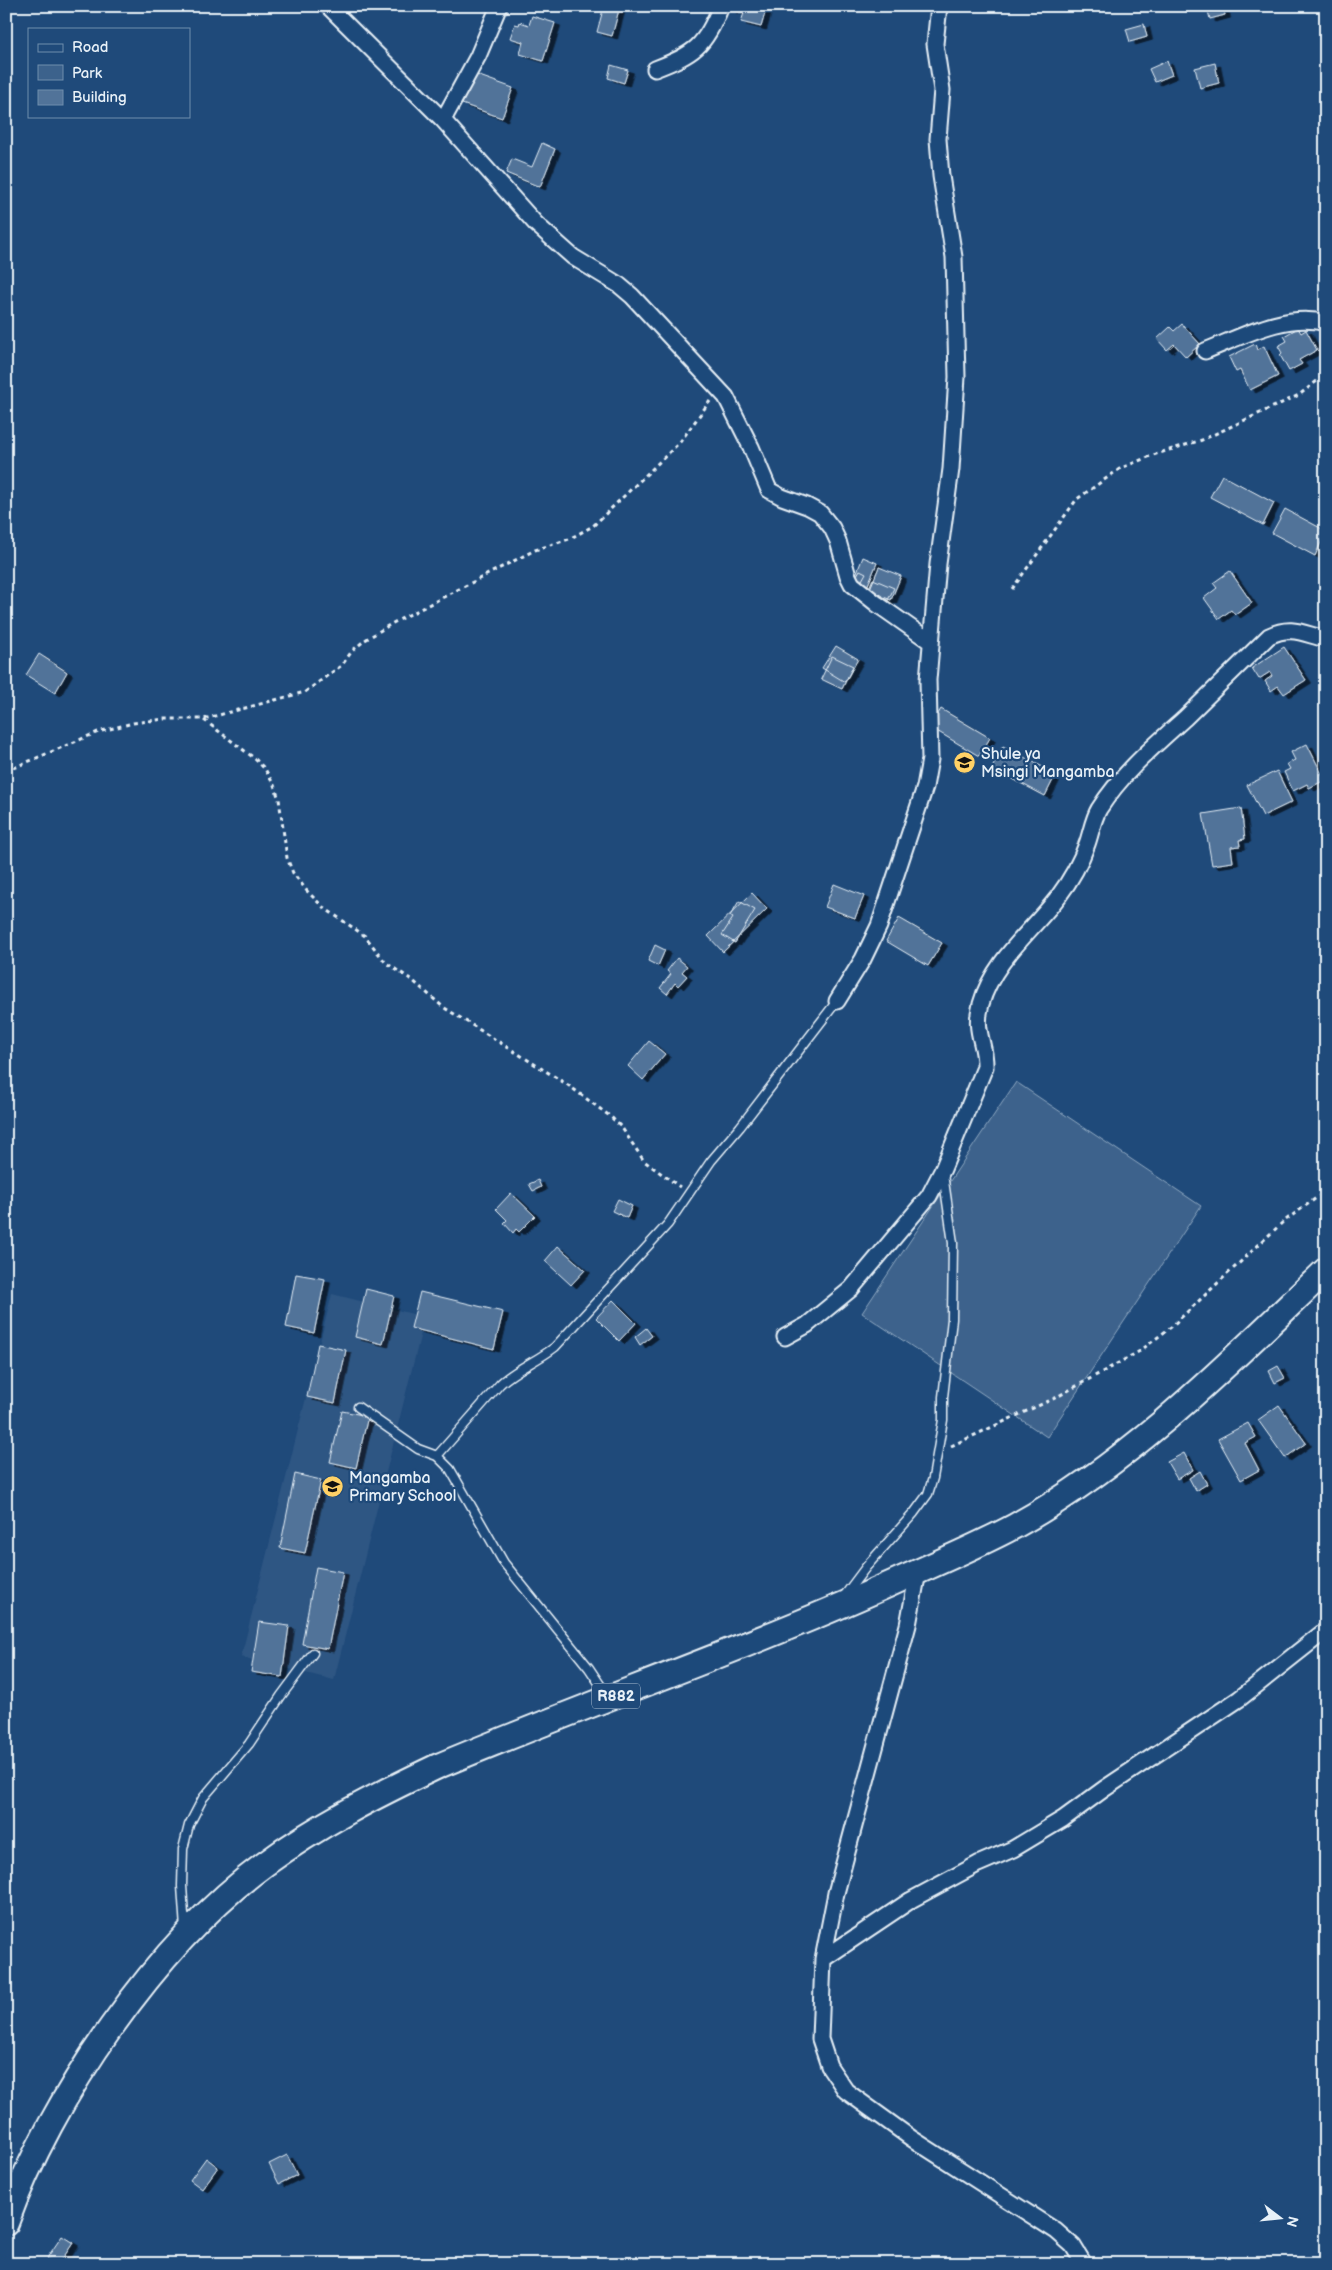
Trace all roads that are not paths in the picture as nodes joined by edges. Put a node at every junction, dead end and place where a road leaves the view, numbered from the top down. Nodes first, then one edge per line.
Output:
1 (328, 6) edge
2 (499, 6) edge
3 (721, 6) edge
4 (939, 6) edge
5 (654, 69) dead end
6 (442, 120) junction
7 (1326, 323) edge
8 (1205, 351) dead end
9 (1326, 639) edge
10 (931, 642) junction
11 (837, 1001) joint
12 (943, 1169) junction
13 (1326, 1270) edge
14 (785, 1337) dead end
15 (358, 1407) dead end
16 (437, 1456) junction
17 (918, 1572) junction
18 (836, 1609) junction
19 (1326, 1630) edge
20 (313, 1653) dead end
21 (609, 1699) junction
22 (185, 1937) junction
23 (823, 1959) junction
24 (6, 2223) edge
25 (1084, 2264) edge

1 - 6 street
2 - 6 street
3 - 5 street
4 - 10 street
6 - 10 street
7 - 8 street
9 - 12 street
10 - 11 street
11 - 16 lane
12 - 14 street
12 - 18 lane
13 - 17 main road, R882
15 - 16 lane
16 - 21 lane
17 - 18 main road, R882
17 - 23 street
18 - 21 main road, R882
19 - 23 street
20 - 22 lane
21 - 22 main road, R882
22 - 24 main road, R882
23 - 25 street

